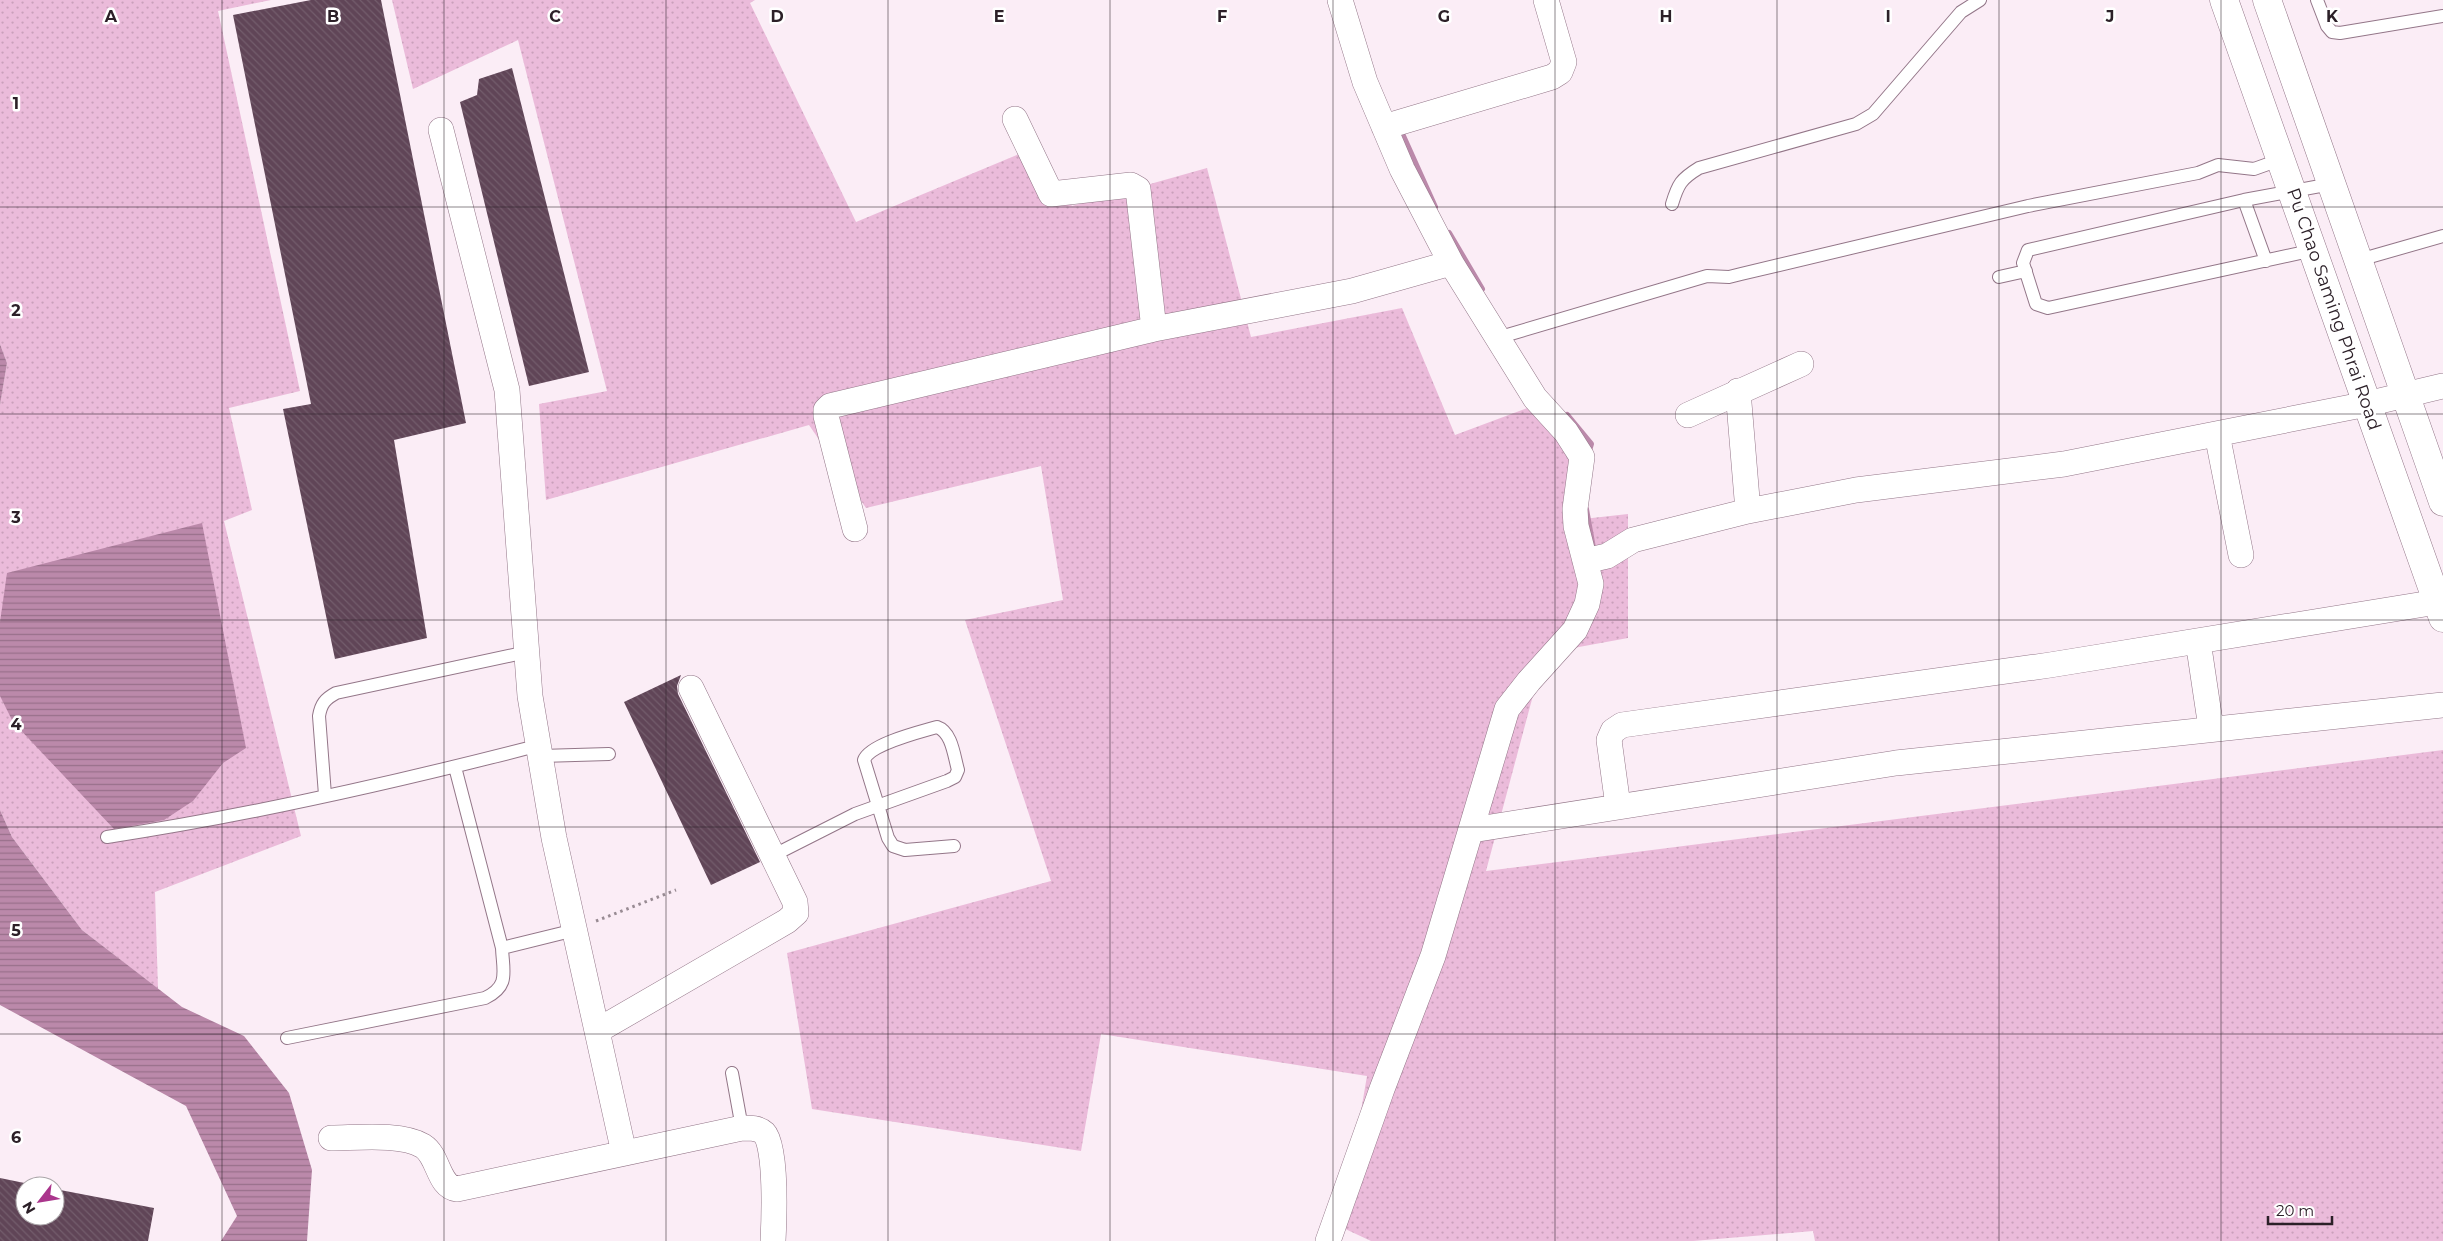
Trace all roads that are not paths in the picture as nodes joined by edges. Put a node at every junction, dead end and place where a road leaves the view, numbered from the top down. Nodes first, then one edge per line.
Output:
1 (1340, 0) edge
2 (1546, 0) edge
3 (1980, 0) edge
4 (2224, 0) edge
5 (2267, 0) edge
6 (2317, 0) edge
7 (2443, 16) edge
8 (1015, 119) dead end
9 (1391, 124) junction
10 (441, 130) dead end
11 (2282, 159) junction
12 (2331, 184) junction
13 (2293, 191) junction
14 (2244, 200) junction
15 (1672, 204) dead end
16 (2443, 236) edge
17 (2314, 250) junction
18 (2359, 260) junction
19 (2266, 261) junction
20 (1451, 264) junction
21 (2026, 271) junction
22 (1998, 277) dead end
23 (1154, 329) junction
24 (1506, 335) junction
25 (1800, 364) dead end
26 (2443, 386) edge
27 (1738, 391) junction
28 (2405, 394) junction
29 (2367, 404) junction
30 (1688, 415) dead end
31 (2217, 434) junction
32 (2443, 502) edge
33 (1748, 511) junction
34 (855, 529) dead end
35 (2241, 555) dead end
36 (1594, 559) junction
37 (2440, 610) edge
38 (2198, 641) junction
39 (526, 652) junction
40 (692, 688) dead end
41 (2443, 705) edge
42 (2211, 728) junction
43 (541, 750) junction
44 (609, 754) dead end
45 (455, 767) junction
46 (325, 795) junction
47 (877, 805) junction
48 (1618, 806) junction
49 (1482, 828) junction
50 (107, 837) dead end
51 (954, 846) dead end
52 (772, 856) junction
53 (575, 930) junction
54 (502, 948) junction
55 (597, 1031) junction
56 (287, 1038) dead end
57 (732, 1073) dead end
58 (742, 1128) junction
59 (331, 1138) dead end
60 (624, 1153) junction
61 (773, 1241) edge
62 (1328, 1241) edge

1 - 9 street
2 - 9 street
3 - 15 lane
4 - 11 main road, Pu Chao Saming Phrai Road
5 - 12 main road
6 - 7 lane
8 - 23 street
9 - 20 street
10 - 39 street
11 - 13 main road, Pu Chao Saming Phrai Road
11 - 24 lane
12 - 13 lane
12 - 18 main road
13 - 14 lane
13 - 17 main road, Pu Chao Saming Phrai Road
14 - 19 lane
14 - 21 lane
16 - 18 lane
17 - 19 lane
17 - 29 main road, Pu Chao Saming Phrai Road
18 - 28 main road
19 - 21 lane
20 - 23 street
20 - 24 street
21 - 22 lane
23 - 34 street
24 - 36 street
25 - 27 street
26 - 28 street
27 - 30 street
27 - 33 street
28 - 29 street
28 - 32 main road
29 - 31 street
29 - 37 main road, Pu Chao Saming Phrai Road
31 - 33 street
31 - 35 street
33 - 36 street
36 - 49 street
37 - 38 street
38 - 42 street
38 - 48 street
39 - 43 street
39 - 46 lane
40 - 52 street
41 - 42 street
42 - 48 street
43 - 44 lane
43 - 45 lane
43 - 53 street
45 - 46 lane
45 - 54 lane
46 - 50 lane
47 - 47 lane
47 - 51 lane
47 - 52 lane
48 - 49 street
49 - 62 street
52 - 55 street
53 - 54 lane
53 - 55 street
54 - 56 lane
55 - 60 street
57 - 58 lane
58 - 60 street
58 - 61 street
59 - 60 street

